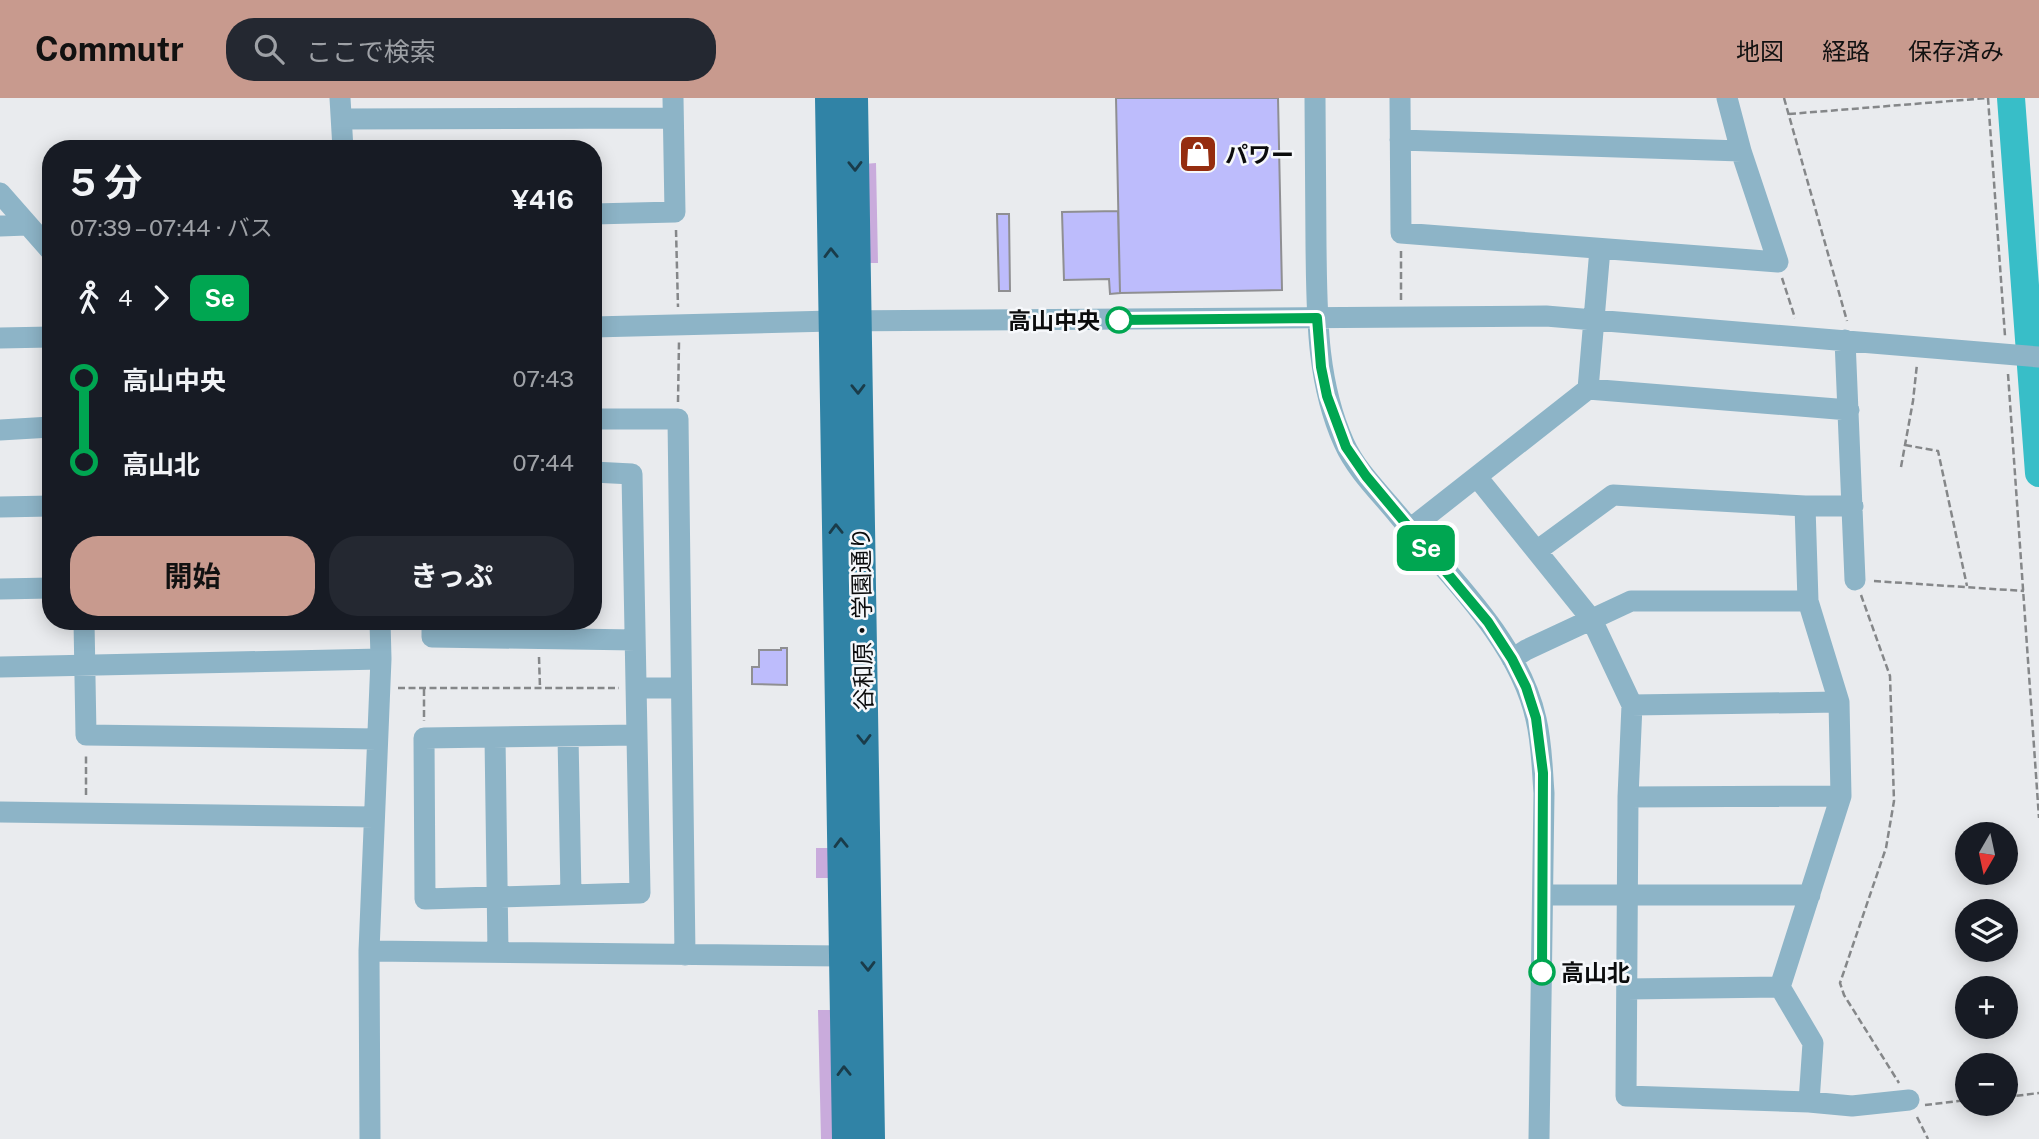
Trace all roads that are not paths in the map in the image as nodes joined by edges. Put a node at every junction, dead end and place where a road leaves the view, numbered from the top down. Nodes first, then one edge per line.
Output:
1 (829, 98) edge
2 (854, 98) edge
3 (1315, 98) edge
4 (1399, 98) edge
5 (1727, 98) edge
6 (342, 108) edge
7 (673, 108) edge
8 (343, 140) edge
9 (1400, 140) junction
10 (1741, 151) junction
11 (0, 193) edge
12 (602, 214) edge
13 (27, 225) junction
14 (0, 226) edge
15 (42, 241) edge
16 (1600, 249) junction
17 (1317, 318) junction
18 (1593, 320) junction
19 (844, 321) junction
20 (602, 327) edge
21 (42, 337) edge
22 (0, 338) edge
23 (1848, 341) junction
24 (2039, 357) edge
25 (1588, 388) junction
26 (1849, 410) junction
27 (602, 419) edge
28 (42, 428) edge
29 (0, 430) edge
30 (602, 472) edge
31 (1477, 477) junction
32 (42, 506) edge
33 (1805, 506) junction
34 (1853, 506) junction
35 (0, 507) edge
36 (1410, 529) junction
37 (1538, 550) junction
38 (1855, 580) road end
39 (42, 588) edge
40 (0, 589) edge
41 (1808, 601) junction
42 (1592, 620) junction
43 (83, 630) edge
44 (380, 630) edge
45 (432, 630) edge
46 (501, 630) edge
47 (568, 630) edge
48 (635, 640) junction
49 (381, 659) junction
50 (1512, 659) junction
51 (84, 665) junction
52 (0, 667) edge
53 (636, 688) junction
54 (681, 688) junction
55 (1839, 702) junction
56 (1632, 705) junction
57 (637, 735) junction
58 (568, 736) junction
59 (495, 737) junction
60 (377, 739) junction
61 (1841, 796) junction
62 (1628, 797) junction
63 (0, 812) edge
64 (374, 817) junction
65 (571, 895) junction
66 (1543, 895) junction
67 (1810, 895) junction
68 (1627, 896) junction
69 (497, 897) junction
70 (369, 951) junction
71 (498, 952) junction
72 (685, 955) junction
73 (843, 956) junction
74 (1780, 986) junction
75 (1627, 989) junction
76 (1810, 1102) junction
77 (1911, 1103) road end
78 (370, 1139) edge
79 (846, 1139) edge
80 (871, 1139) edge
81 (1539, 1139) edge

19 -> 1 main road, 谷和原・学園通り
2 -> 19 main road, 谷和原・学園通り
3 - 17 street
4 - 9 street
5 - 10 street
6 - 7 street
6 - 8 street
7 - 12 street
9 - 10 street
9 - 16 street
10 - 16 street
11 - 13 street
13 - 14 street
13 - 15 street
16 - 18 street
17 - 18 street
17 - 19 street
17 - 36 street
18 - 23 street
18 - 25 street
19 - 20 street
73 -> 19 main road, 谷和原・学園通り
19 -> 80 main road, 谷和原・学園通り
21 - 22 street
23 - 24 street
23 - 26 street
25 - 26 street
25 - 31 street
26 - 34 street
27 - 54 street
28 - 29 street
30 - 48 street
31 - 36 street
31 - 37 street
32 - 35 street
33 - 34 street
33 - 37 street
33 - 41 street
34 - 38 street
36 - 50 street
37 - 42 street
39 - 40 street
41 - 42 street
41 - 55 street
42 - 50 street
42 - 56 street
43 - 51 street
44 - 49 street
45 - 46 street
46 - 47 street
47 - 48 street
48 - 53 street
49 - 51 street
49 - 60 street
50 - 66 street
51 - 52 street
51 - 60 street
53 - 54 street
53 - 57 street
54 - 72 street
55 - 56 street
55 - 61 street
56 - 62 street
57 - 58 street
57 - 65 street
58 - 59 street
58 - 65 street
59 - 69 street
59 - 69 street
60 - 64 street
61 - 62 street
61 - 67 street
62 - 68 street
63 - 64 street
64 - 70 street
65 - 69 street
66 - 68 street
66 - 81 street
67 - 68 street
67 - 74 street
68 - 75 street
69 - 71 street
70 - 71 street
70 - 78 street
71 - 72 street
72 - 73 street
79 -> 73 main road, 谷和原・学園通り
74 - 75 street
74 - 76 street
75 - 76 street
76 - 77 street

